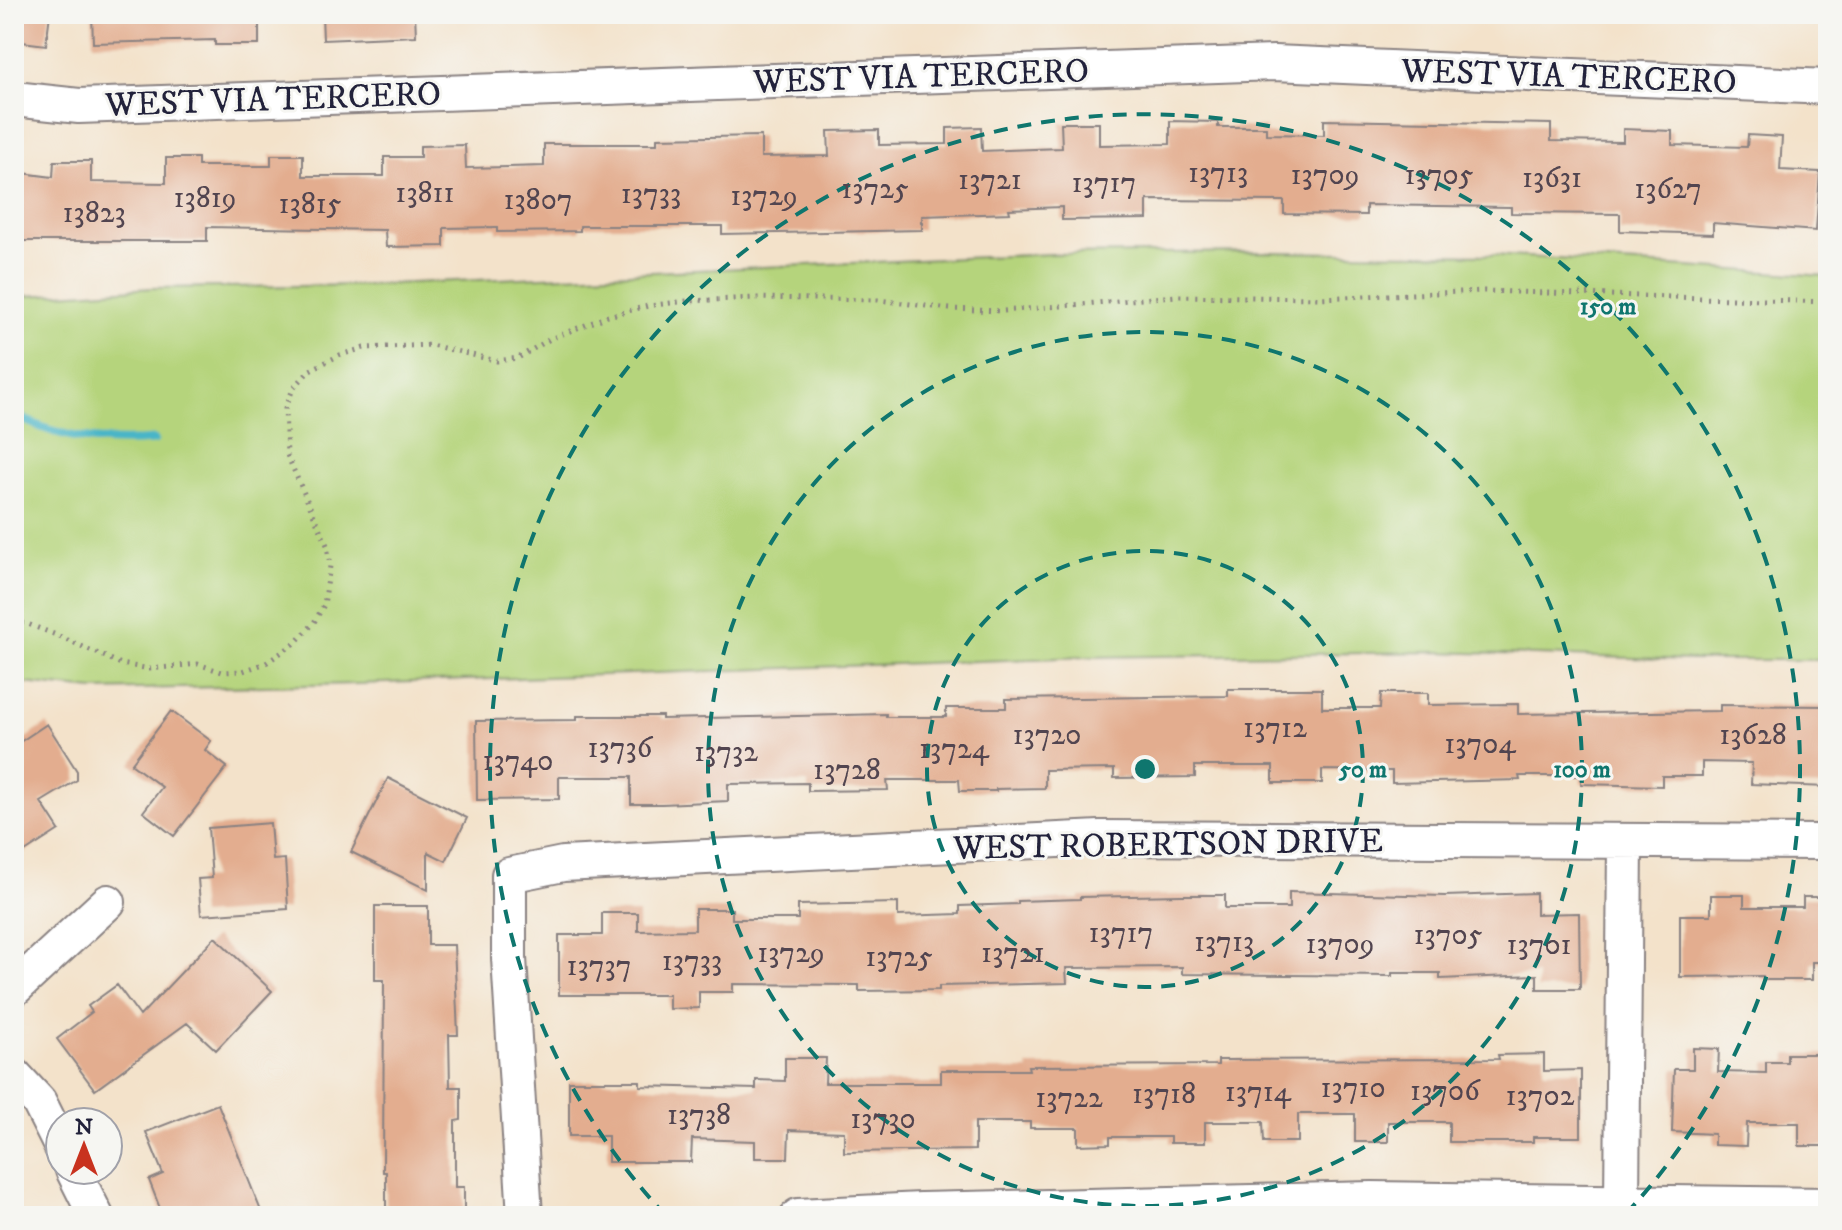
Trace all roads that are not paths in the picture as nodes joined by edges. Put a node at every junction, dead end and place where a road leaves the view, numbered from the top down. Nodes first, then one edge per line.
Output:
1 (1828, 87) edge
2 (14, 99) edge
3 (1625, 841) junction
4 (1828, 842) edge
5 (108, 902) dead end
6 (14, 989) edge
7 (14, 1075) edge
8 (44, 1112) edge
9 (81, 1186) edge
10 (1622, 1202) junction
11 (1828, 1205) edge
12 (96, 1216) edge
13 (525, 1216) edge
14 (798, 1216) edge

1 - 2 street, WEST VIA TERCERO
3 - 4 street, WEST ROBERTSON DRIVE
3 - 10 street
3 - 13 street, WEST ROBERTSON DRIVE
5 - 6 street
7 - 8 street
9 - 12 street
10 - 11 street
10 - 14 street

